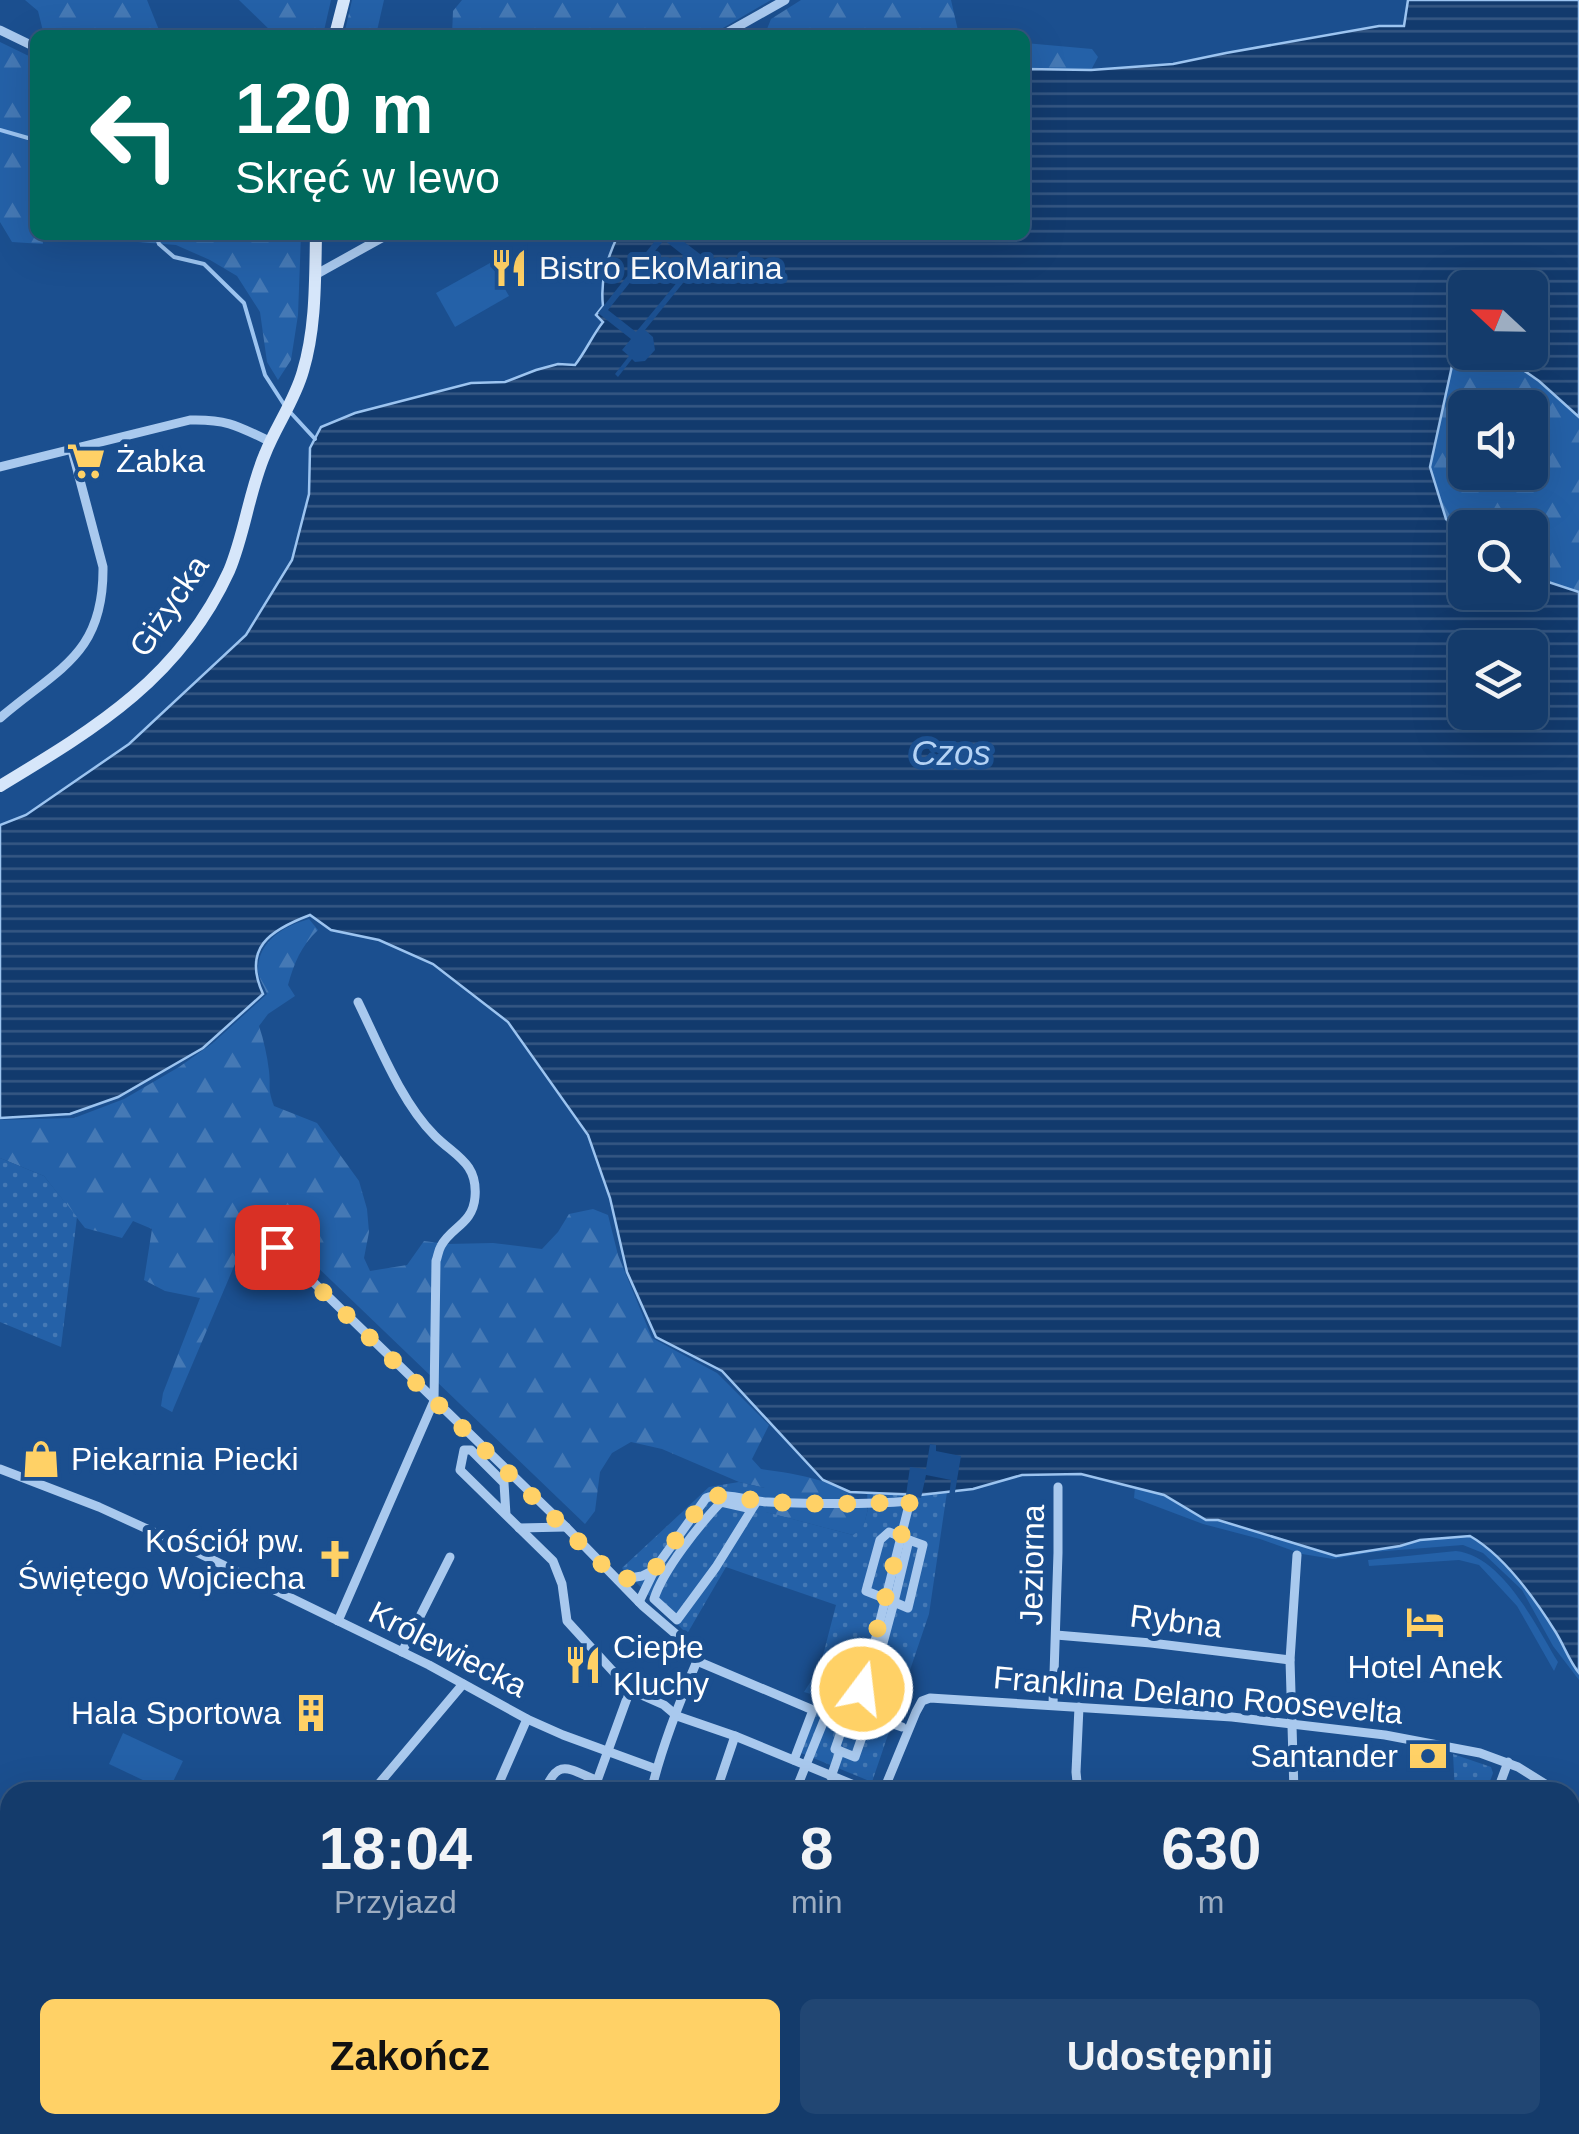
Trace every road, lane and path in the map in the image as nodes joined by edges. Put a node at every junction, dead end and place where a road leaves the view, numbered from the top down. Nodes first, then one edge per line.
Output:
1 (344, 0) edge
2 (785, 0) edge
3 (0, 30) edge
4 (337, 30) edge
5 (732, 30) edge
6 (30, 45) edge
7 (316, 240) edge
8 (378, 240) edge
9 (315, 275) junction
10 (271, 442) junction
11 (72, 450) junction
12 (0, 467) edge
13 (0, 718) edge
14 (0, 786) edge
15 (358, 1002) dead end
16 (277, 1247) dead end
17 (434, 1401) junction
18 (0, 1469) edge
19 (1058, 1487) dead end
20 (754, 1505) junction
21 (506, 1515) junction
22 (566, 1527) junction
23 (519, 1528) junction
24 (905, 1538) junction
25 (1297, 1555) dead end
26 (450, 1558) dead end
27 (654, 1570) junction
28 (618, 1580) junction
29 (890, 1600) junction
30 (641, 1604) junction
31 (633, 1615) dead end
32 (677, 1620) junction
33 (338, 1621) junction
34 (678, 1636) junction
35 (1056, 1636) junction
36 (402, 1652) junction
37 (1290, 1660) junction
38 (697, 1662) junction
39 (463, 1684) junction
40 (630, 1690) junction
41 (1054, 1704) junction
42 (1078, 1706) junction
43 (860, 1713) junction
44 (677, 1716) junction
45 (528, 1719) junction
46 (1292, 1724) junction
47 (902, 1728) dead end
48 (854, 1730) junction
49 (735, 1736) junction
50 (609, 1750) junction
51 (840, 1751) junction
52 (794, 1760) junction
53 (1508, 1762) junction
54 (806, 1767) junction
55 (656, 1769) junction
56 (831, 1776) junction
57 (596, 1780) joint
58 (380, 1782) edge
59 (499, 1782) edge
60 (548, 1782) edge
61 (653, 1782) edge
62 (719, 1782) edge
63 (799, 1782) edge
64 (846, 1782) edge
65 (887, 1782) edge
66 (1077, 1782) edge
67 (1294, 1782) edge
68 (1501, 1782) edge
69 (1541, 1782) edge

1 - 4 street
2 - 5 street
3 - 6 street
7 - 9 street
8 - 9 street
9 - 10 street, Giżycka
10 - 11 street
10 - 14 street, Giżycka
11 - 12 street
11 - 13 street
15 - 17 street
16 - 17 street
17 - 22 street
17 - 33 street
18 - 33 street, Królewiecka
19 - 35 street, Jeziorna
20 - 24 street
20 - 27 street
20 - 32 street
20 - 32 street
21 - 21 street
21 - 23 street
22 - 23 street
22 - 28 street
23 - 40 street
24 - 29 street
24 - 29 street
24 - 29 street
25 - 37 street
26 - 36 street
27 - 28 street
27 - 30 street
28 - 30 street
29 - 43 street
30 - 31 street
30 - 34 street
32 - 34 street
33 - 36 street, Królewiecka
34 - 38 street
35 - 37 street, Rybna
35 - 41 street, Jeziorna
36 - 39 street, Królewiecka
37 - 46 street
38 - 44 street
38 - 52 street
39 - 45 street, Królewiecka
39 - 58 street
40 - 44 street
40 - 50 street
41 - 42 street, Franklina Delano Roosevelta
41 - 65 street, Franklina Delano Roosevelta
42 - 46 street, Franklina Delano Roosevelta
42 - 66 street
43 - 47 street
43 - 48 street
43 - 54 street
44 - 49 street
44 - 55 street
45 - 50 street, Królewiecka
45 - 59 street
46 - 53 street, Franklina Delano Roosevelta
46 - 67 street
48 - 51 street
48 - 51 street
49 - 52 street
49 - 62 street
50 - 55 street, Królewiecka
50 - 57 street
51 - 56 street
52 - 54 street
53 - 68 street
53 - 69 street, Franklina Delano Roosevelta
54 - 56 street
54 - 63 street
55 - 61 street
56 - 64 street
57 - 60 street

